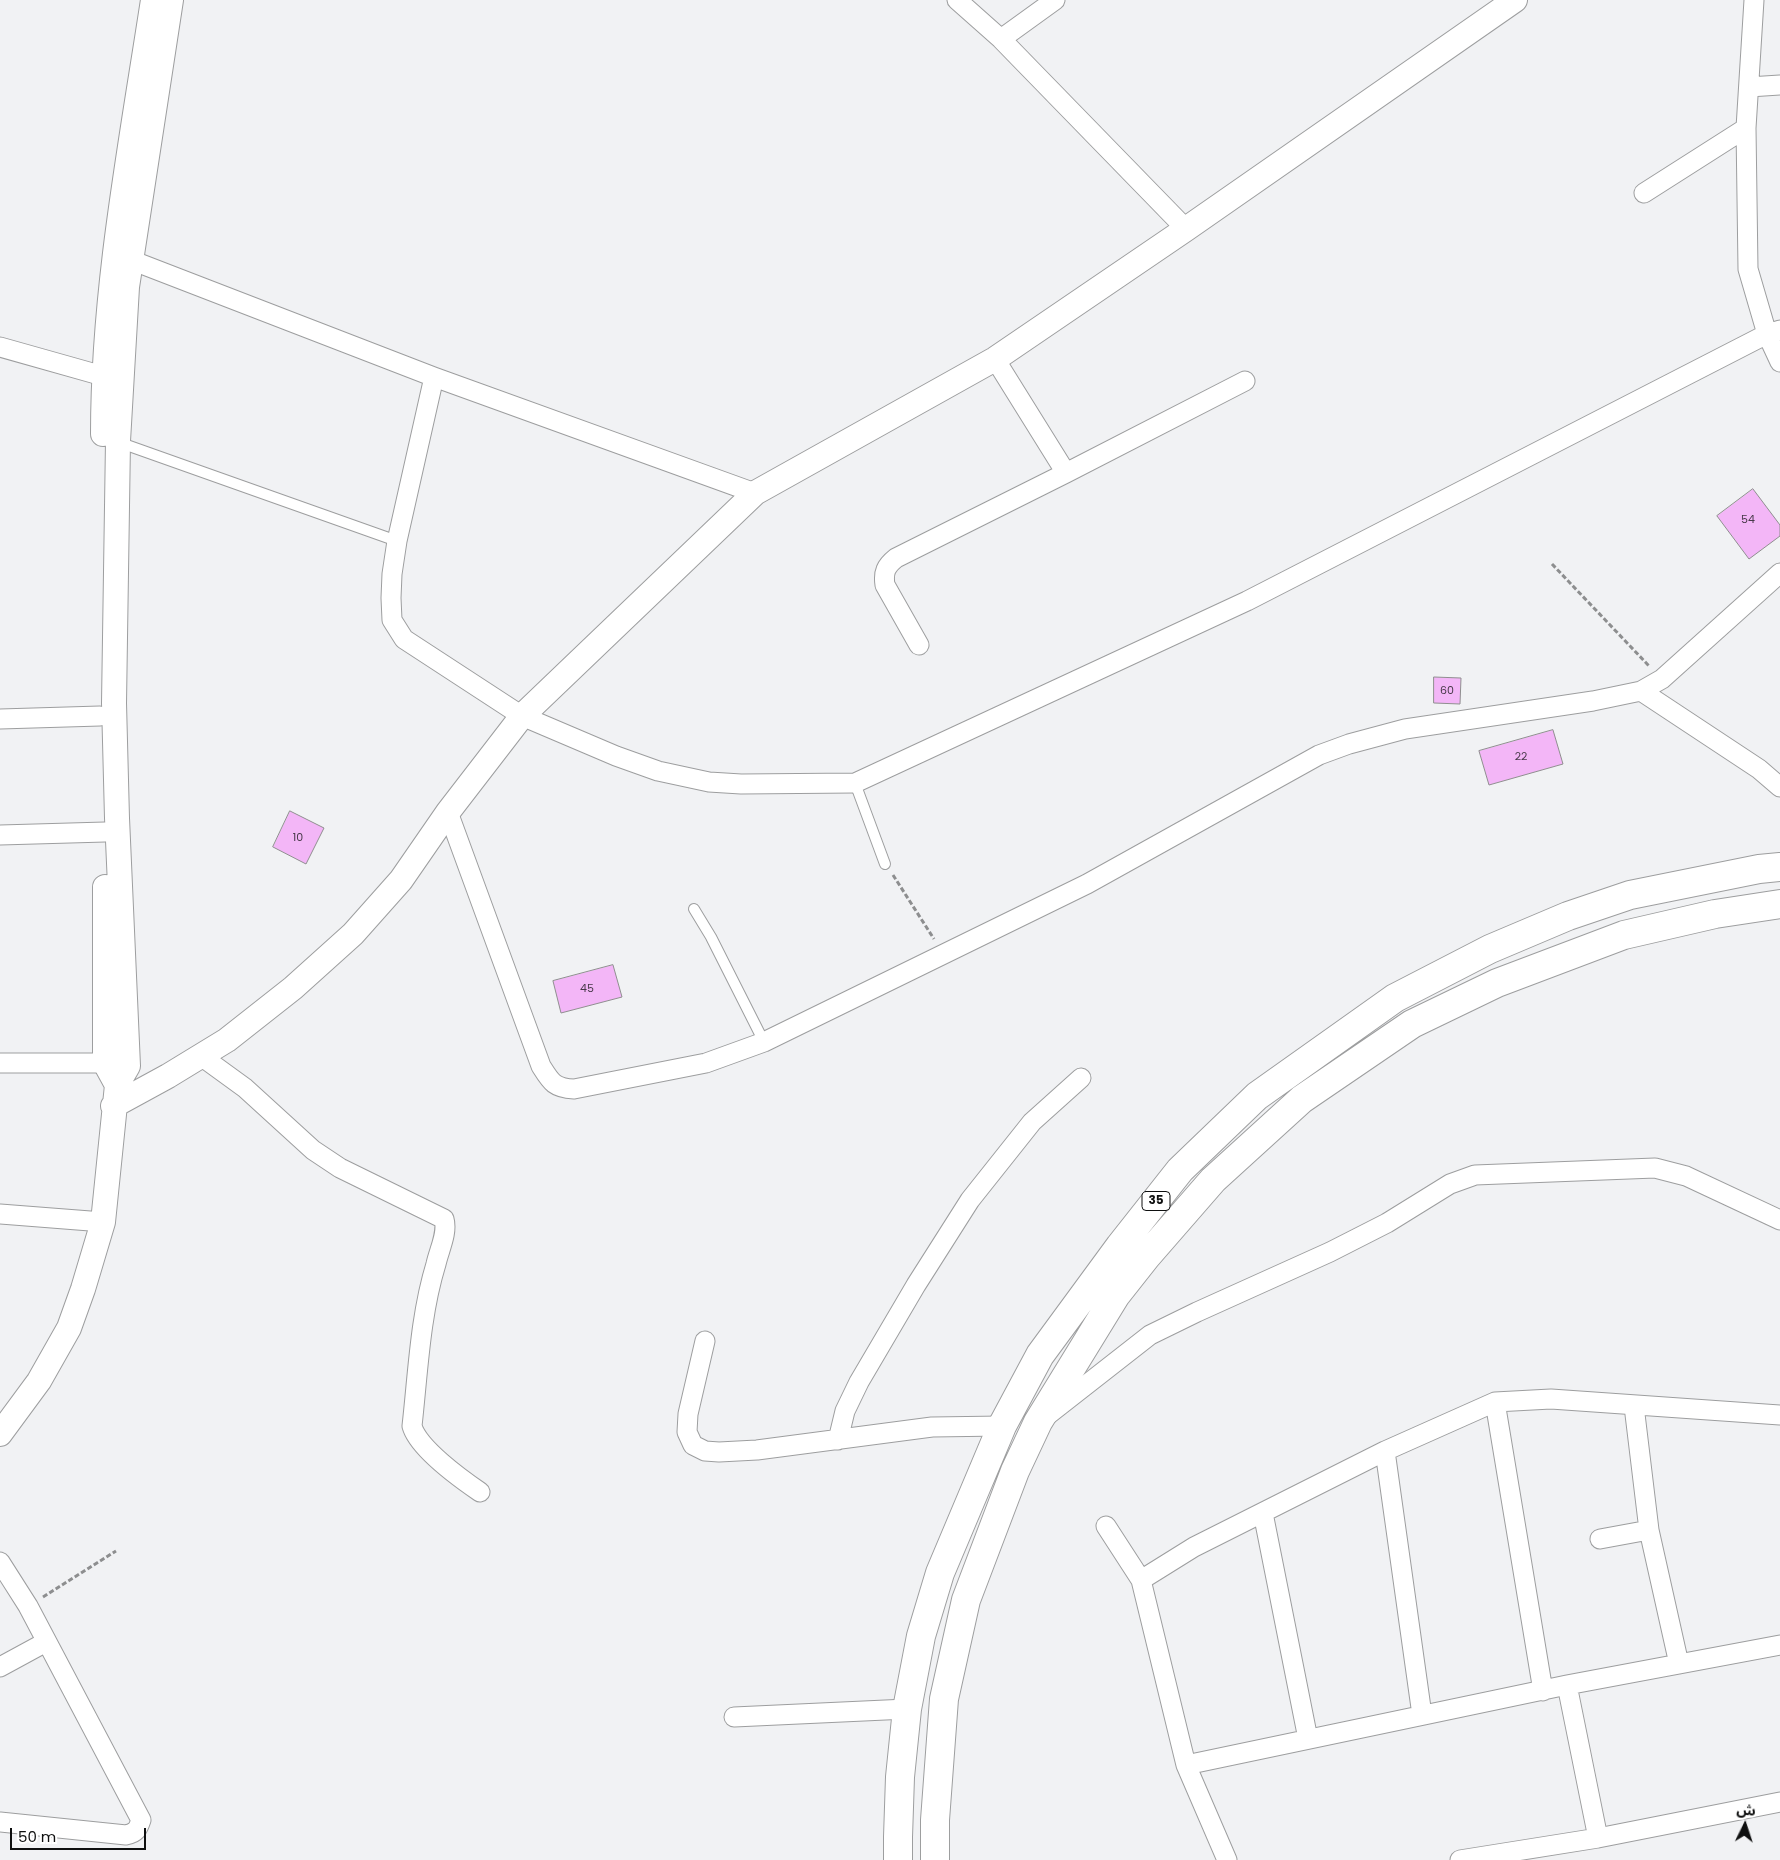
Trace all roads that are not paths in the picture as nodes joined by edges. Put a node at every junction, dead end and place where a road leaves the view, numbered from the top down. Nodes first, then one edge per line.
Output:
1 (153, 0) edge
2 (170, 0) edge
3 (957, 0) edge
4 (1055, 0) edge
5 (1515, 0) edge
6 (1754, 0) edge
7 (1001, 39) junction
8 (1780, 85) edge
9 (1749, 87) junction
10 (1746, 128) junction
11 (1644, 193) dead end
12 (1186, 229) junction
13 (122, 256) junction
14 (1774, 332) edge
15 (0, 348) edge
16 (995, 359) junction
17 (1780, 362) edge
18 (112, 377) junction
19 (434, 377) junction
20 (1245, 381) dead end
21 (118, 441) junction
22 (1066, 474) junction
23 (755, 493) junction
24 (398, 541) junction
25 (1780, 573) edge
26 (918, 645) dead end
27 (1641, 691) junction
28 (100, 716) junction
29 (522, 716) junction
30 (0, 719) edge
31 (855, 782) junction
32 (1780, 787) edge
33 (448, 812) junction
34 (105, 832) junction
35 (0, 834) edge
36 (886, 864) road end
37 (1780, 867) edge
38 (1780, 904) edge
39 (694, 909) dead end
40 (764, 1042) junction
41 (201, 1056) junction
42 (0, 1063) edge
43 (105, 1063) junction
44 (1081, 1078) dead end
45 (119, 1086) junction
46 (0, 1214) edge
47 (1780, 1220) edge
48 (102, 1222) junction
49 (705, 1341) dead end
50 (1495, 1402) junction
51 (1634, 1406) junction
52 (1780, 1415) edge
53 (1038, 1422) junction
54 (1002, 1426) junction
55 (0, 1434) edge
56 (838, 1440) junction
57 (1385, 1451) junction
58 (480, 1492) dead end
59 (1263, 1512) junction
60 (1106, 1526) dead end
61 (1649, 1530) junction
62 (1600, 1539) dead end
63 (0, 1562) edge
64 (1141, 1580) junction
65 (46, 1642) junction
66 (1780, 1644) edge
67 (1679, 1664) junction
68 (0, 1667) edge
69 (1567, 1685) junction
70 (1543, 1691) junction
71 (906, 1709) junction
72 (1422, 1714) junction
73 (734, 1717) dead end
74 (1308, 1738) junction
75 (1186, 1765) junction
76 (1780, 1802) edge
77 (0, 1822) edge
78 (1598, 1838) junction
79 (1535, 1854) edge
80 (898, 1860) edge
81 (935, 1860) edge
82 (1227, 1860) edge
83 (1460, 1860) edge

1 - 13 street
2 - 13 street
3 - 7 street
4 - 7 street
5 - 12 street
6 - 9 street
7 - 12 street
8 - 9 street
9 - 10 street
10 - 11 street
10 - 14 street
12 - 16 street
13 - 18 street
13 - 19 street
14 - 17 street
14 - 31 street
15 - 18 street
16 - 22 street
16 - 23 street
18 - 21 street
18 - 28 street
19 - 23 street
19 - 24 street
20 - 22 street
21 - 24 lane
21 - 45 street
22 - 26 street
23 - 29 street
24 - 29 street
25 - 27 street
27 - 32 street
27 - 40 street
28 - 30 street
28 - 34 street
29 - 31 street
29 - 33 street
31 - 36 lane
33 - 40 street
33 - 41 street
34 - 35 street
34 - 43 street
37 - 54 highway, 35
38 - 53 highway, 35
39 - 40 lane
41 - 45 street
41 - 58 street
42 - 43 street
43 - 45 street
44 - 56 street
45 - 48 street
46 - 48 street
47 - 53 street
48 - 55 street
49 - 56 street
50 - 51 street
50 - 57 street
50 - 70 street
51 - 52 street
51 - 61 street
53 - 81 highway, 35
54 - 56 street
54 - 71 highway, 35
57 - 59 street
57 - 72 street
59 - 64 street
59 - 74 street
60 - 64 street
61 - 62 street
61 - 67 street
63 - 65 street
64 - 75 street
65 - 68 street
65 - 77 street
66 - 67 street
67 - 69 street
69 - 70 street
69 - 78 street
70 - 72 street
71 - 73 street
71 - 80 highway, 35
72 - 74 street
74 - 75 street
75 - 82 street
76 - 78 street
78 - 79 street
79 - 83 street

